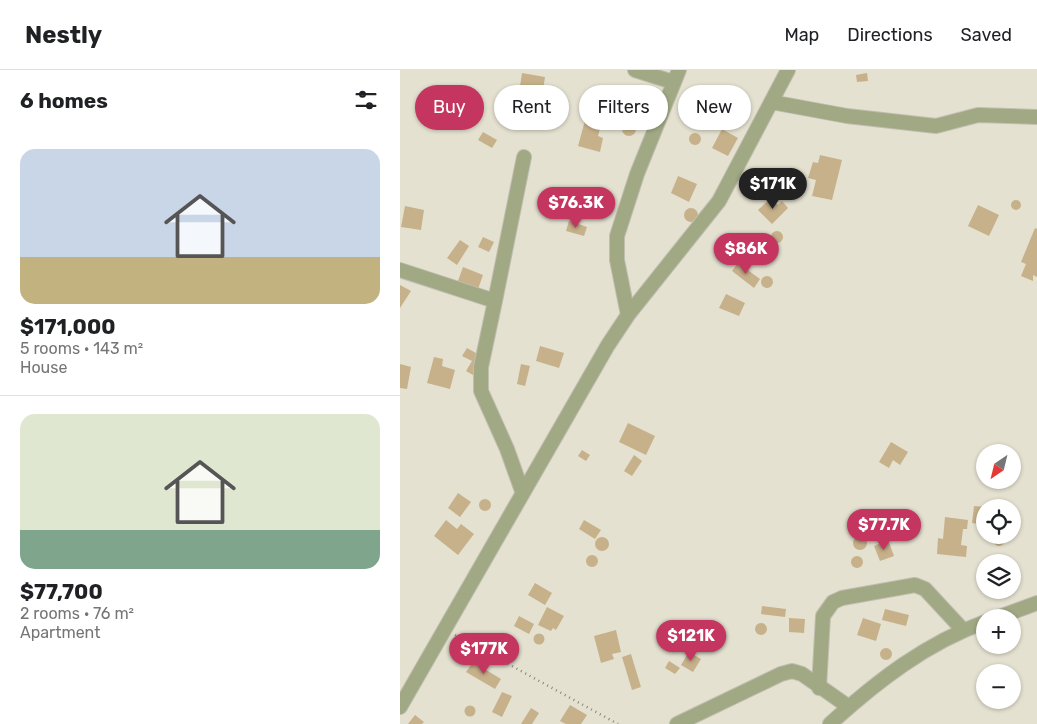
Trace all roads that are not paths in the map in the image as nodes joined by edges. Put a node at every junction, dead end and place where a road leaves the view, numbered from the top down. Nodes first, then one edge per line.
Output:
1 (635, 70) edge
2 (788, 70) edge
3 (676, 76) edge
4 (771, 102) junction
5 (1037, 117) edge
6 (524, 157) dead end
7 (400, 270) edge
8 (495, 301) junction
9 (628, 315) junction
10 (522, 491) junction
11 (1037, 604) edge
12 (1021, 609) edge
13 (976, 625) edge
14 (963, 630) junction
15 (819, 688) junction
16 (400, 707) edge
17 (849, 707) junction
18 (677, 724) edge
19 (830, 724) edge

1 - 3 street
2 - 4 street
3 - 9 street
4 - 5 street
4 - 9 street
6 - 8 street
7 - 8 street
8 - 10 street
9 - 10 street
10 - 16 street
11 - 12 street
13 - 14 street
14 - 15 street
14 - 17 street
15 - 17 street
15 - 18 street
17 - 19 street

